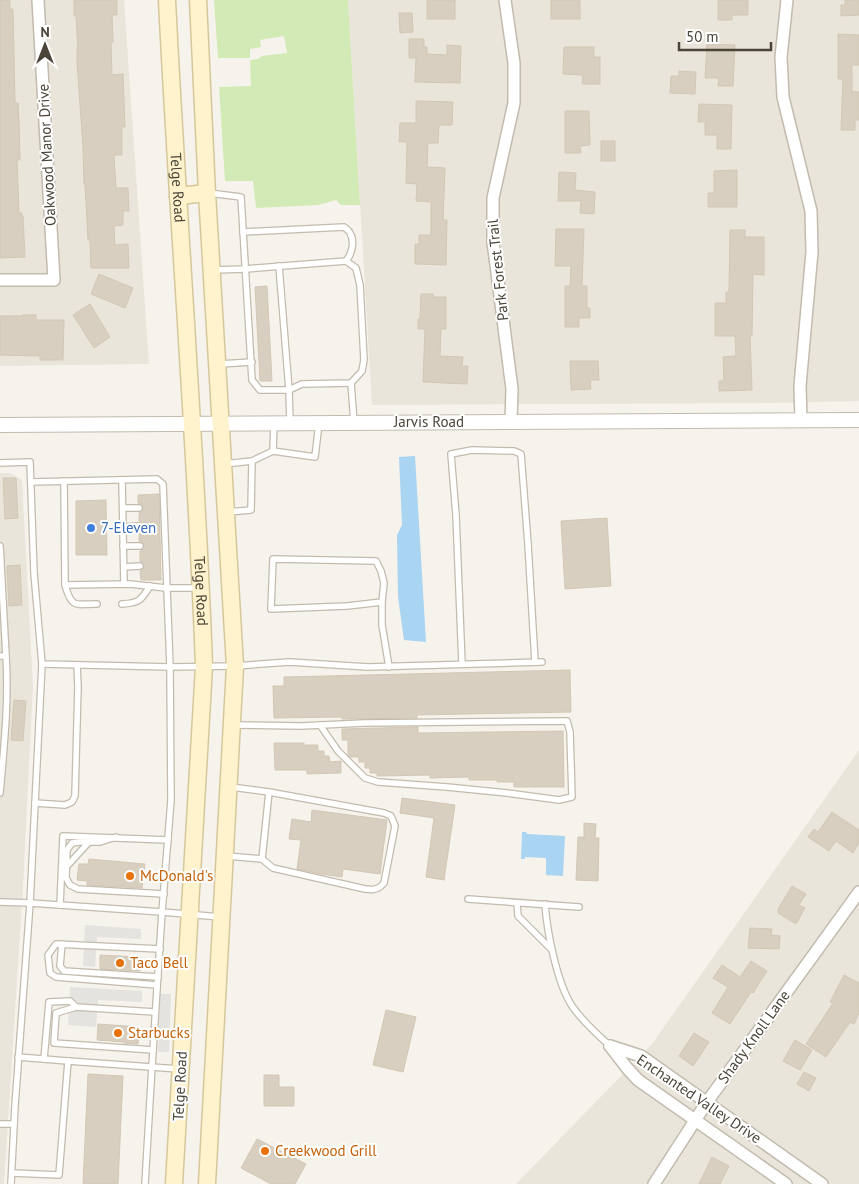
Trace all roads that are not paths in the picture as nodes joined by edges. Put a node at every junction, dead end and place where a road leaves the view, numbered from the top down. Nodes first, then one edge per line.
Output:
1 (38, 0) edge
2 (166, 0) edge
3 (198, 0) edge
4 (505, 0) edge
5 (787, 0) edge
6 (207, 193) junction
7 (178, 196) junction
8 (243, 232) junction
9 (346, 261) junction
10 (279, 266) junction
11 (245, 269) junction
12 (212, 270) junction
13 (0, 280) edge
14 (252, 362) junction
15 (217, 364) junction
16 (350, 383) junction
17 (289, 390) junction
18 (801, 420) junction
19 (859, 420) edge
20 (511, 422) junction
21 (318, 423) junction
22 (354, 423) junction
23 (192, 424) junction
24 (221, 424) junction
25 (274, 424) junction
26 (290, 424) junction
27 (0, 425) edge
28 (273, 451) junction
29 (252, 461) junction
30 (0, 463) edge
31 (223, 464) junction
32 (122, 480) junction
33 (64, 481) junction
34 (31, 482) junction
35 (122, 508) junction
36 (138, 508) dead end
37 (226, 513) junction
38 (139, 526) dead end
39 (123, 527) junction
40 (0, 546) edge
41 (123, 546) junction
42 (140, 546) dead end
43 (140, 566) dead end
44 (124, 567) junction
45 (124, 584) junction
46 (66, 585) junction
47 (150, 586) junction
48 (166, 588) junction
49 (201, 588) junction
50 (382, 602) junction
51 (98, 604) dead end
52 (122, 604) dead end
53 (3, 656) edge
54 (42, 664) junction
55 (77, 664) junction
56 (462, 664) junction
57 (204, 666) junction
58 (235, 666) junction
59 (170, 667) junction
60 (389, 667) junction
61 (232, 725) junction
62 (320, 725) junction
63 (229, 787) junction
64 (0, 792) edge
65 (269, 792) junction
66 (35, 803) junction
67 (116, 837) junction
68 (168, 840) junction
69 (88, 842) junction
70 (225, 856) junction
71 (262, 860) junction
72 (67, 866) junction
73 (859, 892) edge
74 (164, 894) junction
75 (468, 900) dead end
76 (0, 902) edge
77 (30, 903) junction
78 (517, 903) junction
79 (545, 904) junction
80 (60, 905) junction
81 (579, 907) dead end
82 (162, 912) junction
83 (190, 915) junction
84 (222, 918) junction
85 (58, 944) junction
86 (160, 949) junction
87 (553, 951) junction
88 (158, 977) junction
89 (157, 985) junction
90 (76, 1007) junction
91 (155, 1012) junction
92 (610, 1046) junction
93 (153, 1050) junction
94 (18, 1057) junction
95 (44, 1059) junction
96 (68, 1061) junction
97 (152, 1066) junction
98 (181, 1069) junction
99 (707, 1102) junction
100 (696, 1120) junction
101 (0, 1124) edge
102 (14, 1124) junction
103 (12, 1173) junction
104 (11, 1184) edge
105 (145, 1184) edge
106 (174, 1184) edge
107 (207, 1184) edge
108 (654, 1184) edge
109 (786, 1184) edge
110 (822, 1184) edge

1 - 13 street, Oakwood Manor Drive
2 - 7 main road, Telge Road
3 - 6 main road, Telge Road
4 - 20 street, Park Forest Trail
5 - 18 street
6 - 7 main road
6 - 8 lane
6 - 12 main road, Telge Road
7 - 23 main road, Telge Road
8 - 9 lane
8 - 11 lane
9 - 10 lane
9 - 16 lane
10 - 11 lane
10 - 17 lane
11 - 12 lane
11 - 14 lane
12 - 15 main road, Telge Road
14 - 15 lane
14 - 17 lane
15 - 24 main road, Telge Road
16 - 17 lane
16 - 22 lane
17 - 26 lane
18 - 19 street, Jarvis Road
18 - 20 street, Jarvis Road
20 - 22 street, Jarvis Road
21 - 22 street, Jarvis Road
21 - 26 street, Jarvis Road
21 - 28 lane
23 - 24 street, Jarvis Road
23 - 27 street, Jarvis Road
23 - 49 main road, Telge Road
24 - 25 street, Jarvis Road
24 - 31 main road, Telge Road
25 - 26 street, Jarvis Road
25 - 28 lane
28 - 29 lane
29 - 31 lane
29 - 37 lane
30 - 34 lane
31 - 37 main road, Telge Road
32 - 33 lane
32 - 35 lane
32 - 48 lane
33 - 34 lane
33 - 46 lane
34 - 54 lane
35 - 36 lane
35 - 39 lane
37 - 58 main road, Telge Road
38 - 39 lane
39 - 41 lane
40 - 53 lane
41 - 42 lane
41 - 44 lane
43 - 44 lane
44 - 45 lane
45 - 46 lane
45 - 47 lane
46 - 51 lane
47 - 48 lane
47 - 52 lane
48 - 49 lane
48 - 59 lane
49 - 57 main road, Telge Road
50 - 50 lane
50 - 60 lane
53 - 64 lane
54 - 55 lane
54 - 66 lane
55 - 59 lane
55 - 66 lane
56 - 56 lane
56 - 60 lane
57 - 58 lane
57 - 59 lane
57 - 83 main road, Telge Road
58 - 60 lane
58 - 61 main road, Telge Road
59 - 68 lane
61 - 62 lane
61 - 63 main road, Telge Road
62 - 62 lane
63 - 65 lane
63 - 70 main road, Telge Road
65 - 71 lane
65 - 71 lane
66 - 77 lane
67 - 68 lane
67 - 69 lane
67 - 80 lane
68 - 74 lane
69 - 72 lane
69 - 72 lane
70 - 71 lane
70 - 84 main road, Telge Road
72 - 74 lane
73 - 99 street, Shady Knoll Lane
74 - 82 lane
75 - 78 lane
76 - 77 lane
77 - 80 lane
77 - 94 lane
78 - 79 lane
78 - 87 lane
79 - 81 lane
79 - 87 lane
80 - 82 lane
82 - 83 lane
82 - 86 lane
83 - 84 lane
83 - 98 main road, Telge Road
84 - 107 main road, Telge Road
85 - 86 lane
85 - 88 lane
85 - 89 lane
86 - 88 lane
87 - 92 lane
88 - 89 lane
89 - 91 lane
90 - 91 lane
90 - 93 lane
90 - 95 lane
91 - 93 lane
92 - 99 street, Enchanted Valley Drive
92 - 100 street, Enchanted Valley Drive
93 - 97 lane
94 - 95 lane
94 - 102 lane
95 - 96 lane
96 - 97 lane
96 - 103 lane
97 - 98 lane
97 - 105 lane
98 - 106 main road, Telge Road
99 - 100 street, Shady Knoll Lane
99 - 110 street, Enchanted Valley Drive
100 - 108 street, Shady Knoll Lane
100 - 109 street, Enchanted Valley Drive
101 - 102 lane
102 - 103 lane
103 - 104 lane

